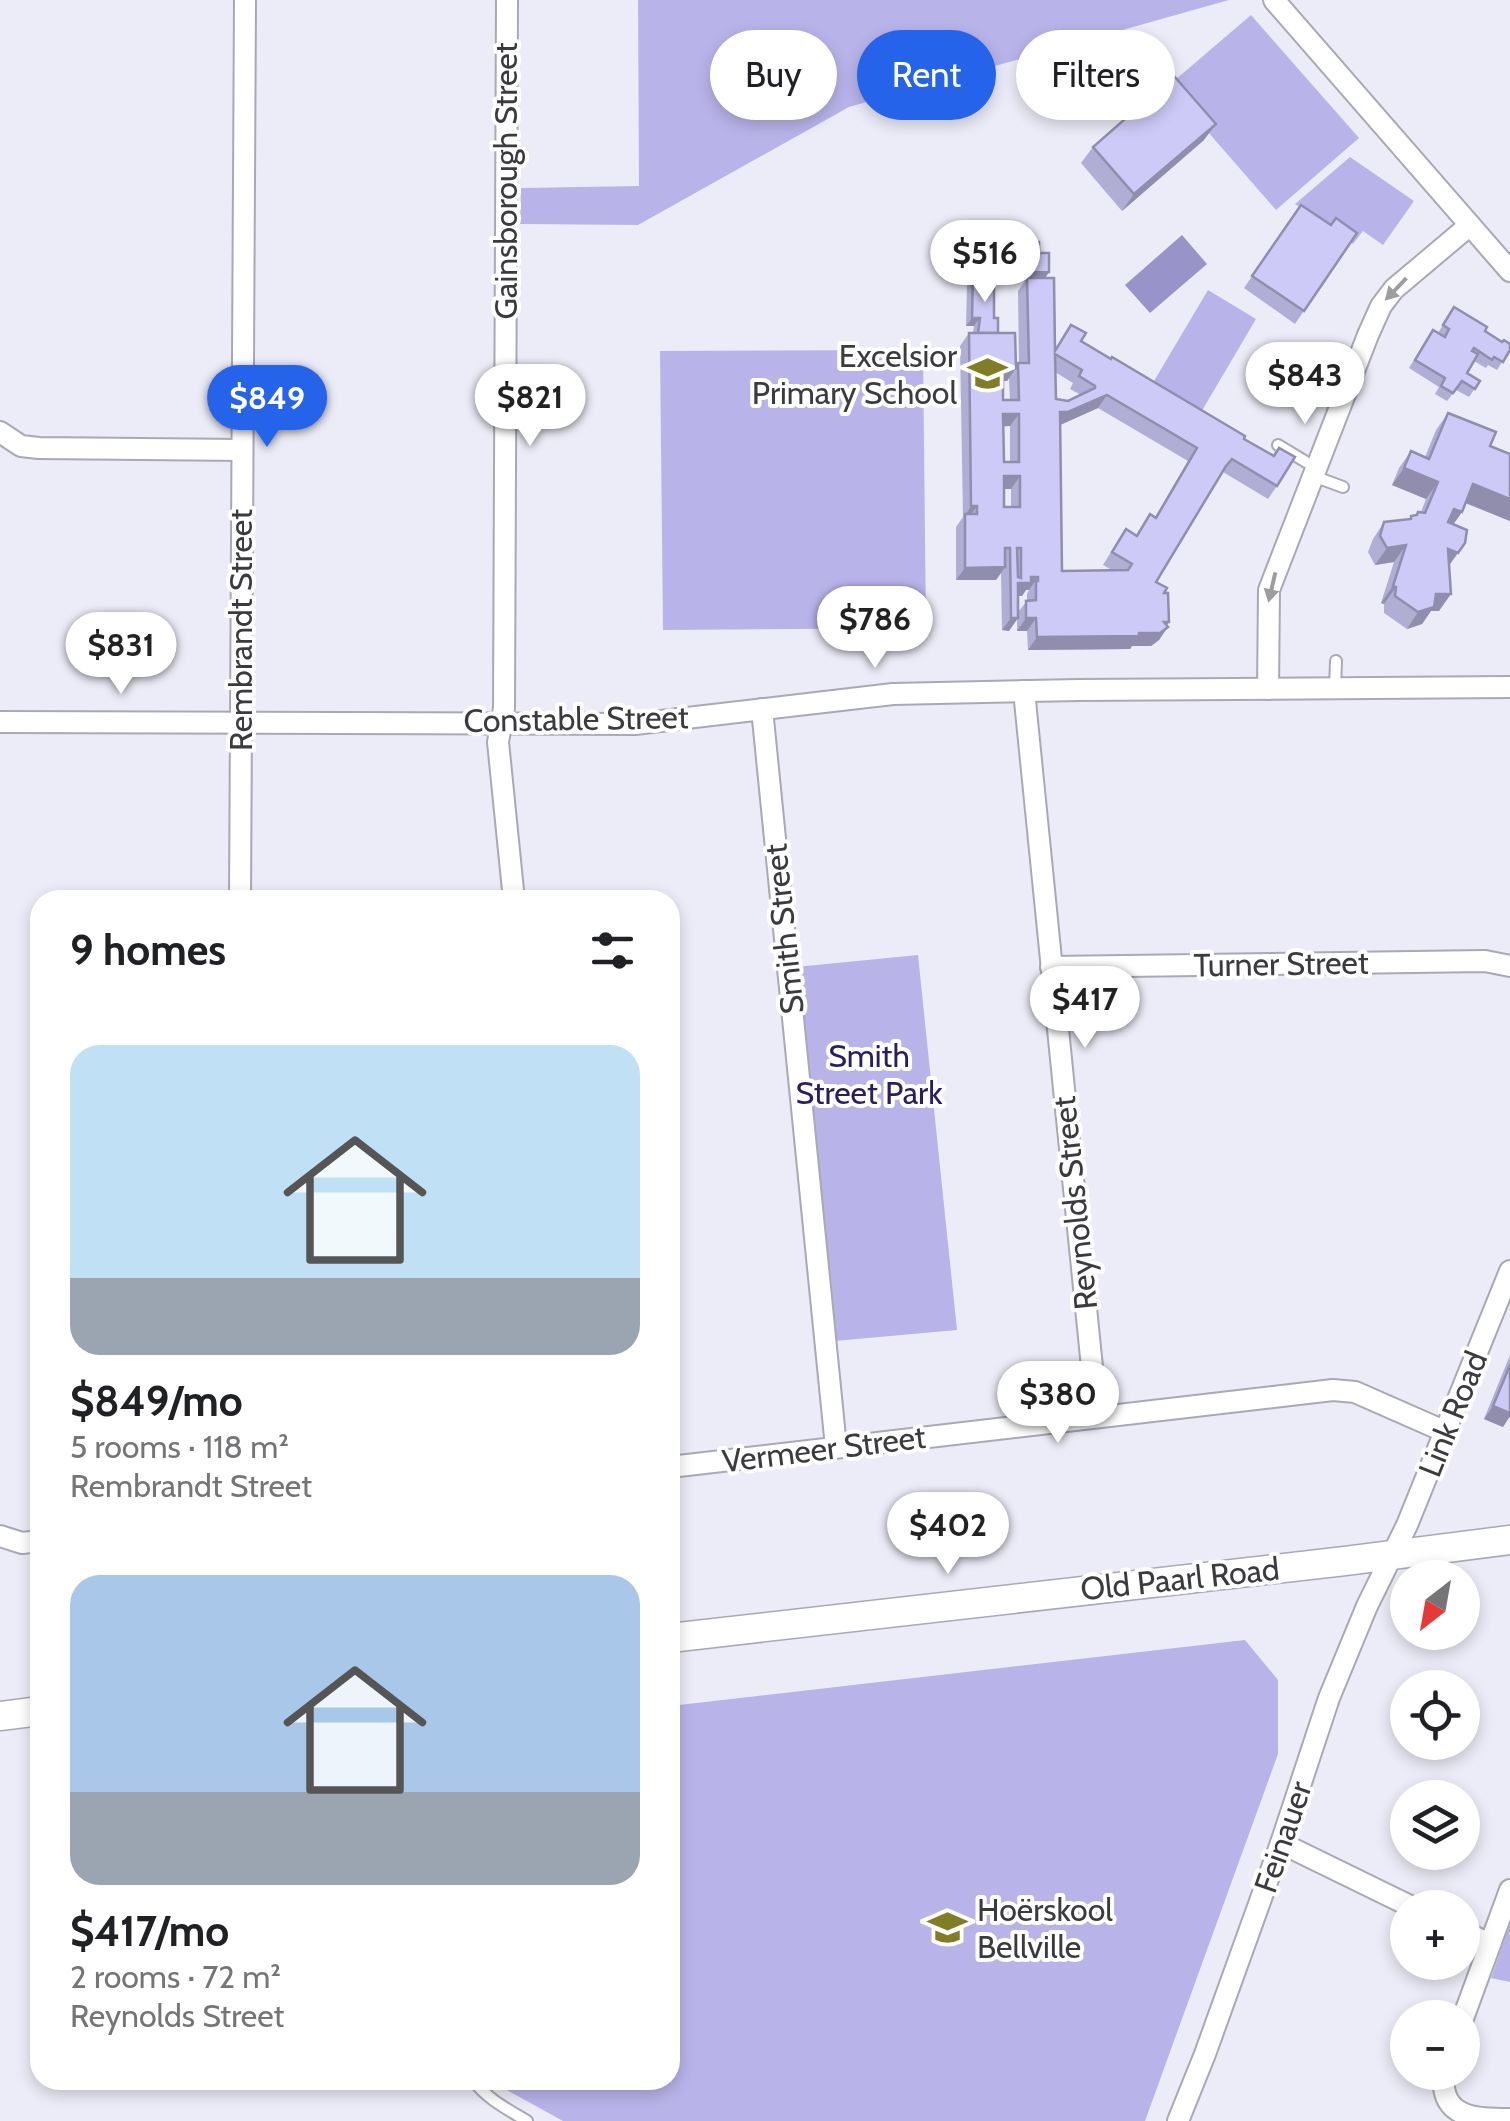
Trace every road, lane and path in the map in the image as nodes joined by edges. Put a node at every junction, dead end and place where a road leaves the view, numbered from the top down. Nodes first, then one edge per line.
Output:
1 (244, 0) edge
2 (507, 0) edge
3 (1274, 0) edge
4 (1470, 225) junction
5 (1510, 271) edge
6 (0, 432) edge
7 (1278, 445) edge
8 (242, 450) junction
9 (1315, 472) junction
10 (1343, 487) dead end
11 (1336, 661) dead end
12 (1510, 688) edge
13 (1268, 689) junction
14 (1335, 689) junction
15 (1024, 691) junction
16 (762, 710) junction
17 (0, 722) edge
18 (241, 722) junction
19 (501, 723) junction
20 (240, 890) edge
21 (513, 890) edge
22 (1510, 966) edge
23 (1051, 967) junction
24 (1510, 1271) edge
25 (1097, 1417) junction
26 (1446, 1432) junction
27 (836, 1447) junction
28 (680, 1466) edge
29 (0, 1536) edge
30 (1510, 1540) edge
31 (30, 1542) edge
32 (1392, 1555) junction
33 (680, 1637) edge
34 (30, 1712) edge
35 (0, 1716) edge
36 (1282, 1844) junction
37 (1510, 1890) edge
38 (1390, 1896) edge
39 (1480, 1939) edge
40 (1490, 1944) junction
41 (1470, 2000) edge
42 (480, 2090) edge
43 (1446, 2090) edge
44 (1510, 2119) edge
45 (527, 2121) edge
46 (1178, 2121) edge

1 - 8 street, Rembrandt Street
2 - 19 street, Gainsborough Street
3 - 4 street
4 - 5 street
4 -> 9 street
6 - 8 street
7 - 9 lane
8 - 18 street, Rembrandt Street
9 - 10 lane
9 -> 13 street
11 - 14 lane
12 - 14 street, Constable Street
13 - 14 street, Constable Street
13 - 15 street, Constable Street
15 - 16 street, Constable Street
15 - 23 street, Reynolds Street
16 - 19 street, Constable Street
16 - 27 street, Smith Street
17 - 18 street, Constable Street
18 - 19 street, Constable Street
18 - 20 street, Rembrandt Street
19 - 21 street, Gainsborough Street
22 - 23 street, Turner Street
23 - 25 street, Reynolds Street
24 - 26 street, Link Road
25 - 26 street, Vermeer Street
25 - 27 street, Vermeer Street
26 - 32 street, Link Road
27 - 28 street, Vermeer Street
29 - 31 street
30 - 32 main road, Old Paarl Road
32 - 33 main road, Old Paarl Road
32 - 36 street, Feinauer
34 - 35 main road
36 - 38 street
36 - 46 street, Feinauer
37 - 40 street
39 - 40 street
40 - 41 street
42 - 45 lane
43 - 44 street

